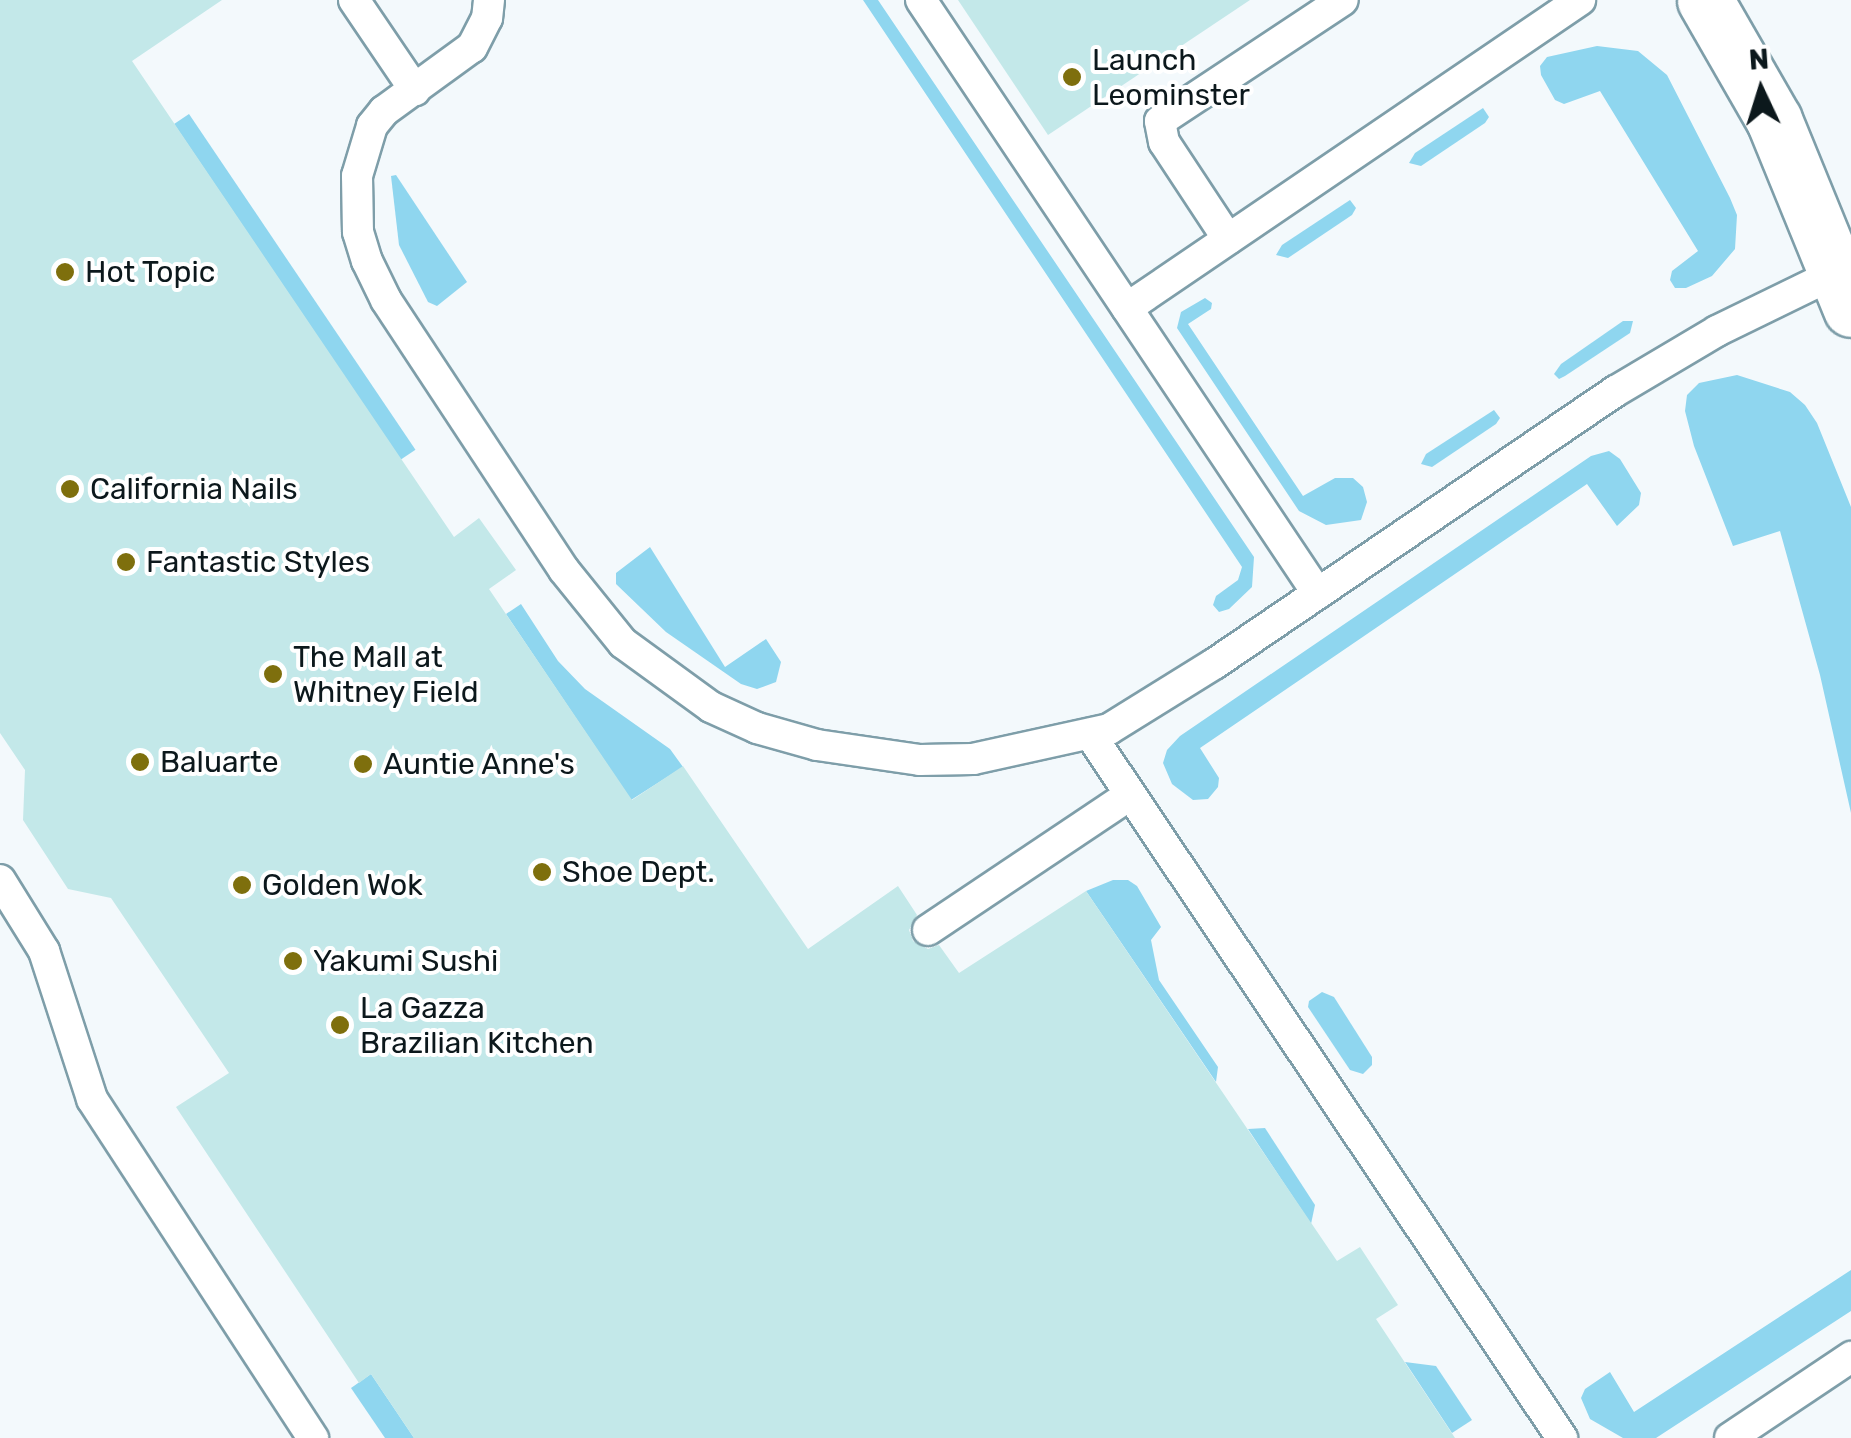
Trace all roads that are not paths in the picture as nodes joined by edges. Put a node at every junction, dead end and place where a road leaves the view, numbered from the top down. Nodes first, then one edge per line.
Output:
1 (354, 0) edge
2 (489, 0) edge
3 (921, 0) edge
4 (1342, 0) edge
5 (1580, 0) edge
6 (1705, 0) edge
7 (1546, 9) edge
8 (415, 90) junction
9 (1228, 239) junction
10 (1845, 290) edge
11 (1127, 308) junction
12 (1318, 594) junction
13 (1090, 734) junction
14 (1130, 796) junction
15 (0, 880) edge
16 (928, 930) dead end
17 (1851, 1357) edge
18 (313, 1438) edge
19 (1562, 1438) edge
20 (1730, 1438) edge

1 - 8 lane
2 - 8 lane
3 - 11 lane
4 - 9 lane
5 - 7 lane
6 - 10 street
7 - 9 lane
8 - 13 lane
9 - 11 lane
10 - 12 lane
11 - 12 lane
12 - 13 lane
13 - 14 lane
14 - 16 lane
14 - 19 lane
15 - 18 lane
17 - 20 lane

